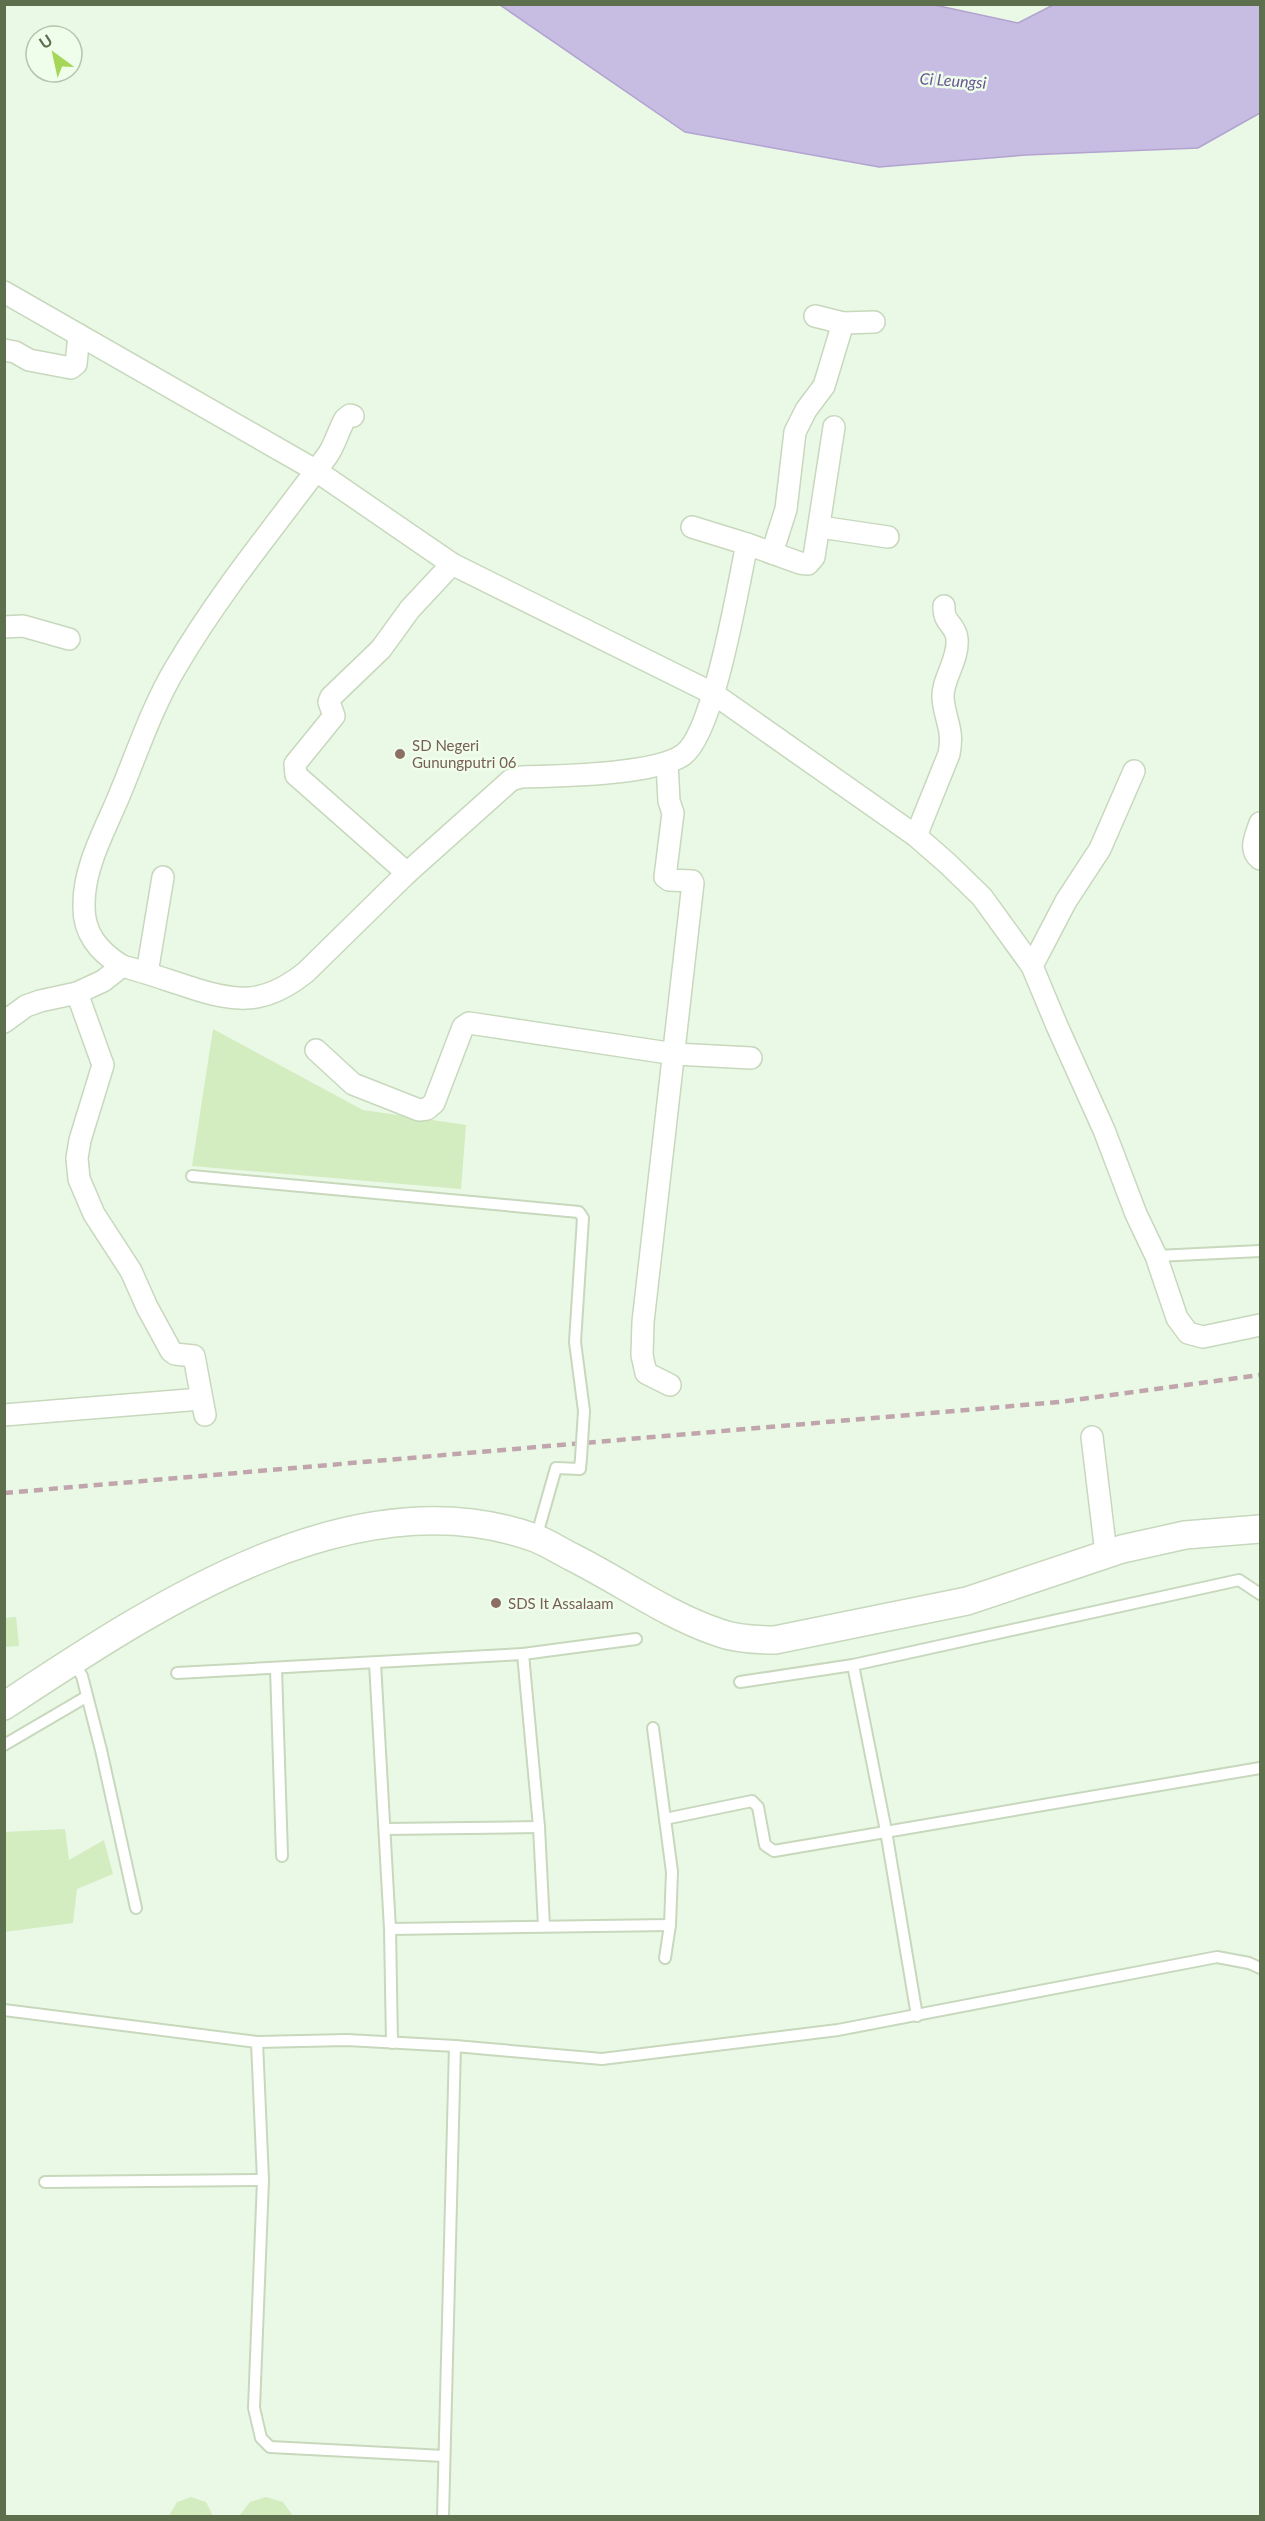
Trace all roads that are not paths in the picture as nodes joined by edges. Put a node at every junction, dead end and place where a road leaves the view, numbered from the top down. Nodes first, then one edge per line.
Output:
1 (4, 292) edge
2 (815, 316) dead end
3 (874, 322) dead end
4 (843, 323) junction
5 (78, 335) junction
6 (4, 350) edge
7 (353, 416) dead end
8 (834, 427) dead end
9 (315, 470) junction
10 (692, 526) dead end
11 (820, 527) junction
12 (888, 537) dead end
13 (747, 544) junction
14 (772, 553) junction
15 (452, 564) junction
16 (944, 606) dead end
17 (4, 627) edge
18 (69, 639) dead end
19 (714, 694) junction
20 (667, 763) junction
21 (1134, 771) dead end
22 (1260, 823) edge
23 (916, 836) junction
24 (1260, 859) edge
25 (407, 873) junction
26 (163, 877) dead end
27 (122, 966) junction
28 (1032, 966) junction
29 (147, 973) junction
30 (77, 993) junction
31 (4, 1022) edge
32 (316, 1050) dead end
33 (675, 1054) junction
34 (751, 1058) dead end
35 (192, 1176) dead end
36 (1260, 1251) edge
37 (1156, 1256) junction
38 (1260, 1325) edge
39 (669, 1385) dead end
40 (4, 1415) edge
41 (1092, 1437) dead end
42 (1260, 1528) edge
43 (536, 1539) junction
44 (1106, 1553) junction
45 (1260, 1594) edge
46 (636, 1640) dead end
47 (523, 1654) junction
48 (72, 1661) junction
49 (375, 1663) junction
50 (853, 1665) junction
51 (276, 1668) junction
52 (177, 1673) dead end
53 (740, 1682) dead end
54 (86, 1697) junction
55 (4, 1706) edge
56 (653, 1728) dead end
57 (4, 1745) edge
58 (1260, 1768) edge
59 (665, 1819) junction
60 (538, 1827) junction
61 (385, 1829) junction
62 (886, 1831) junction
63 (282, 1856) dead end
64 (136, 1908) dead end
65 (670, 1924) junction
66 (544, 1926) junction
67 (390, 1929) junction
68 (665, 1958) dead end
69 (1260, 1968) edge
70 (4, 2010) edge
71 (917, 2016) junction
72 (257, 2042) junction
73 (392, 2043) junction
74 (454, 2046) junction
75 (263, 2180) junction
76 (45, 2182) dead end
77 (444, 2456) junction
78 (443, 2517) edge

1 - 5 street
2 - 4 street
3 - 4 street
4 - 14 street
5 - 6 street
5 - 9 street
7 - 9 street
8 - 11 street
9 - 15 street
9 - 27 street
10 - 13 street
11 - 12 street
11 - 14 street
13 - 14 street
13 - 19 street
15 - 19 street
15 - 25 street
16 - 23 street
17 - 18 street
19 - 20 street
19 - 23 street
20 - 25 street
20 - 33 street
21 - 28 street
22 - 24 street
23 - 28 street
25 - 29 street
26 - 29 street
27 - 29 street
27 - 30 street
28 - 37 street
30 - 31 street
30 - 40 street
32 - 33 street
33 - 34 street
33 - 39 street
35 - 43 lane, bridge
36 - 37 lane
37 - 38 street
41 - 44 street
42 - 44 street
43 - 44 street
43 - 48 street
45 - 50 lane
46 - 47 lane
47 - 49 lane
47 - 60 lane
48 - 54 lane
48 - 55 street
49 - 51 lane
49 - 61 lane
50 - 53 lane
50 - 62 lane
51 - 52 lane
51 - 63 lane
54 - 57 lane
54 - 64 lane
56 - 59 lane
58 - 62 lane
59 - 62 lane
59 - 65 lane
60 - 61 lane
60 - 66 lane
61 - 67 lane
62 - 71 lane
65 - 66 lane
65 - 68 lane
66 - 67 lane
67 - 73 lane
69 - 71 lane
70 - 72 lane
71 - 74 lane
72 - 73 lane
72 - 75 lane
73 - 74 lane
74 - 77 lane
75 - 76 lane
75 - 77 lane
77 - 78 lane

